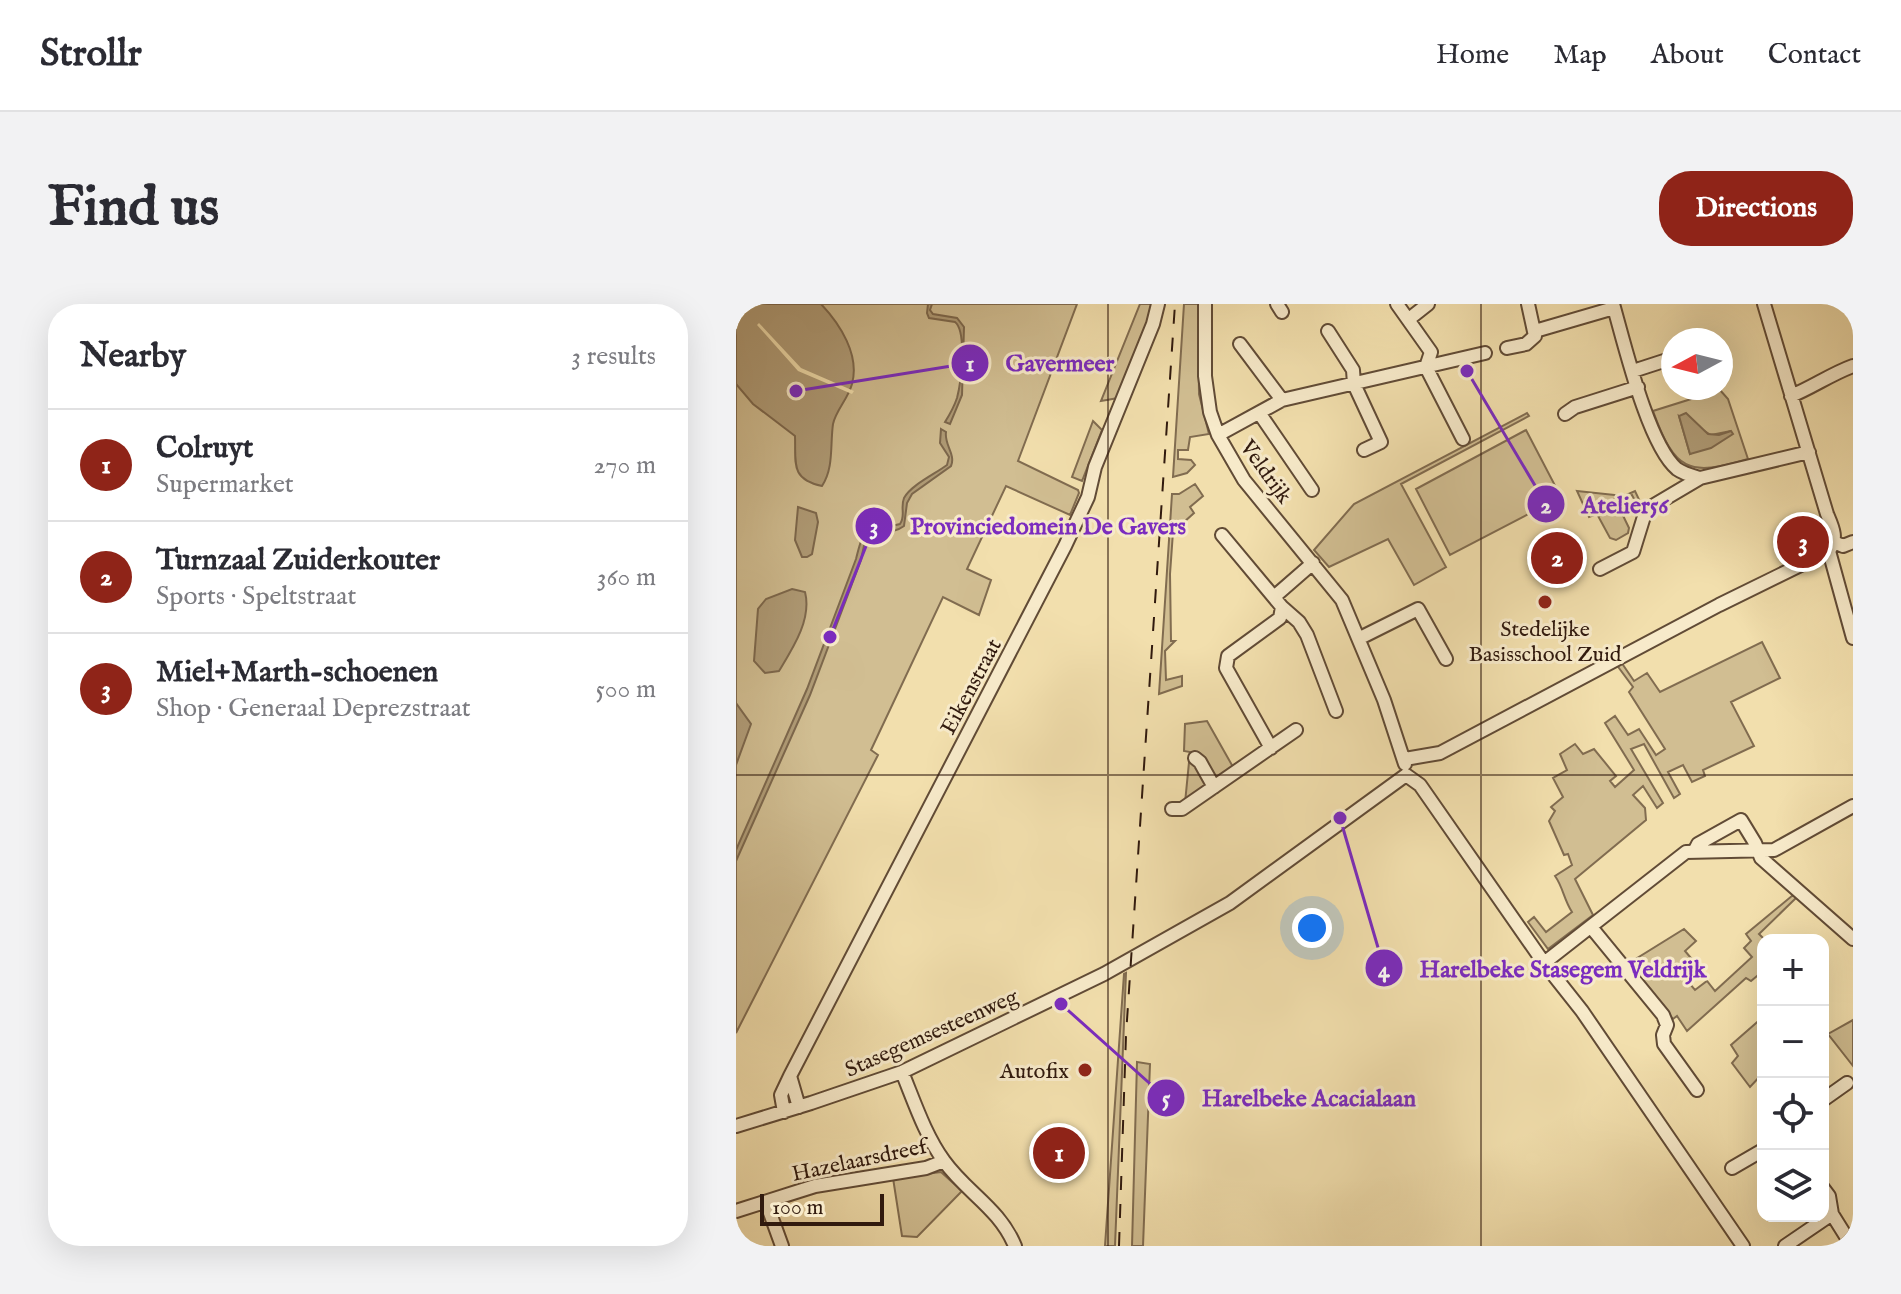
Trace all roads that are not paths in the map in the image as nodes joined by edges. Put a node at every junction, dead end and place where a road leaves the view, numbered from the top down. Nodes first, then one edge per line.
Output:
1 (1158, 304) edge
2 (1205, 304) edge
3 (1397, 304) edge
4 (1428, 304) edge
5 (1528, 304) edge
6 (1764, 304) edge
7 (1614, 306) edge
8 (1409, 319) junction
9 (1328, 331) dead end
10 (1535, 331) junction
11 (1240, 344) dead end
12 (1507, 348) dead end
13 (1485, 353) dead end
14 (1661, 362) edge
15 (1853, 366) edge
16 (1426, 367) junction
17 (1633, 371) junction
18 (1354, 384) junction
19 (1638, 387) junction
20 (1791, 396) junction
21 (1282, 400) junction
22 (1260, 414) junction
23 (1565, 414) dead end
24 (1218, 435) junction
25 (1463, 439) dead end
26 (1364, 450) dead end
27 (1809, 452) junction
28 (1700, 478) junction
29 (1312, 490) dead end
30 (1222, 535) dead end
31 (1853, 542) edge
32 (1832, 547) junction
33 (1313, 563) junction
34 (1600, 569) dead end
35 (1278, 602) junction
36 (1360, 638) junction
37 (1853, 638) edge
38 (1446, 659) dead end
39 (1336, 711) dead end
40 (1296, 730) dead end
41 (1271, 748) junction
42 (1195, 758) dead end
43 (1405, 759) junction
44 (1406, 775) junction
45 (1214, 787) junction
46 (1853, 806) edge
47 (1172, 809) dead end
48 (1695, 850) junction
49 (1757, 851) junction
50 (1591, 927) junction
51 (1853, 939) edge
52 (1544, 963) junction
53 (902, 1072) junction
54 (790, 1076) junction
55 (1847, 1083) dead end
56 (1697, 1090) dead end
57 (1829, 1096) edge
58 (799, 1107) junction
59 (784, 1112) junction
60 (736, 1126) edge
61 (1757, 1153) edge
62 (944, 1161) junction
63 (1732, 1168) dead end
64 (1829, 1196) edge
65 (766, 1202) junction
66 (736, 1211) edge
67 (1832, 1214) junction
68 (782, 1246) edge
69 (1015, 1246) edge
70 (1743, 1246) edge
71 (1785, 1246) edge
72 (1852, 1246) edge

1 - 54 street, Eikenstraat
2 - 24 street, Veldrijk
3 - 8 street
4 - 8 street
5 - 10 street
6 - 20 street
7 - 10 street
7 - 17 street
8 - 16 street
9 - 18 street
10 - 12 street
11 - 21 street
13 - 16 street
14 - 17 street
15 - 20 street
16 - 18 street
16 - 25 street
17 - 19 street
18 - 21 street
18 - 26 street
19 - 23 street
19 - 28 street
20 - 27 street
21 - 22 street
22 - 24 street
22 - 29 street
24 - 33 street, Veldrijk
27 - 28 street
27 - 32 street
28 - 34 street
30 - 35 street
31 - 32 street
32 - 37 street
32 - 43 street
33 - 35 street
33 - 36 street, Veldrijk
35 - 39 street
35 - 41 street
36 - 38 street
36 - 43 street, Veldrijk
40 - 41 street
41 - 45 street
42 - 45 street
43 - 44 street, Veldrijk
44 - 52 street
44 - 53 street, Stasegemsesteenweg
45 - 47 street
46 - 49 street
48 - 49 street
48 - 49 street
48 - 50 street
49 - 51 street
50 - 52 street
50 - 56 street
52 - 70 street
53 - 58 street, Stasegemsesteenweg
53 - 62 street
54 - 58 street
54 - 59 street, Eikenstraat
55 - 57 street
58 - 59 street, Stasegemsesteenweg
59 - 60 street, Stasegemsesteenweg
61 - 63 street
62 - 65 street, Hazelaarsdreef
62 - 69 street
64 - 67 street
65 - 66 street, Hazelaarsdreef
65 - 68 street
67 - 71 street
67 - 72 street

